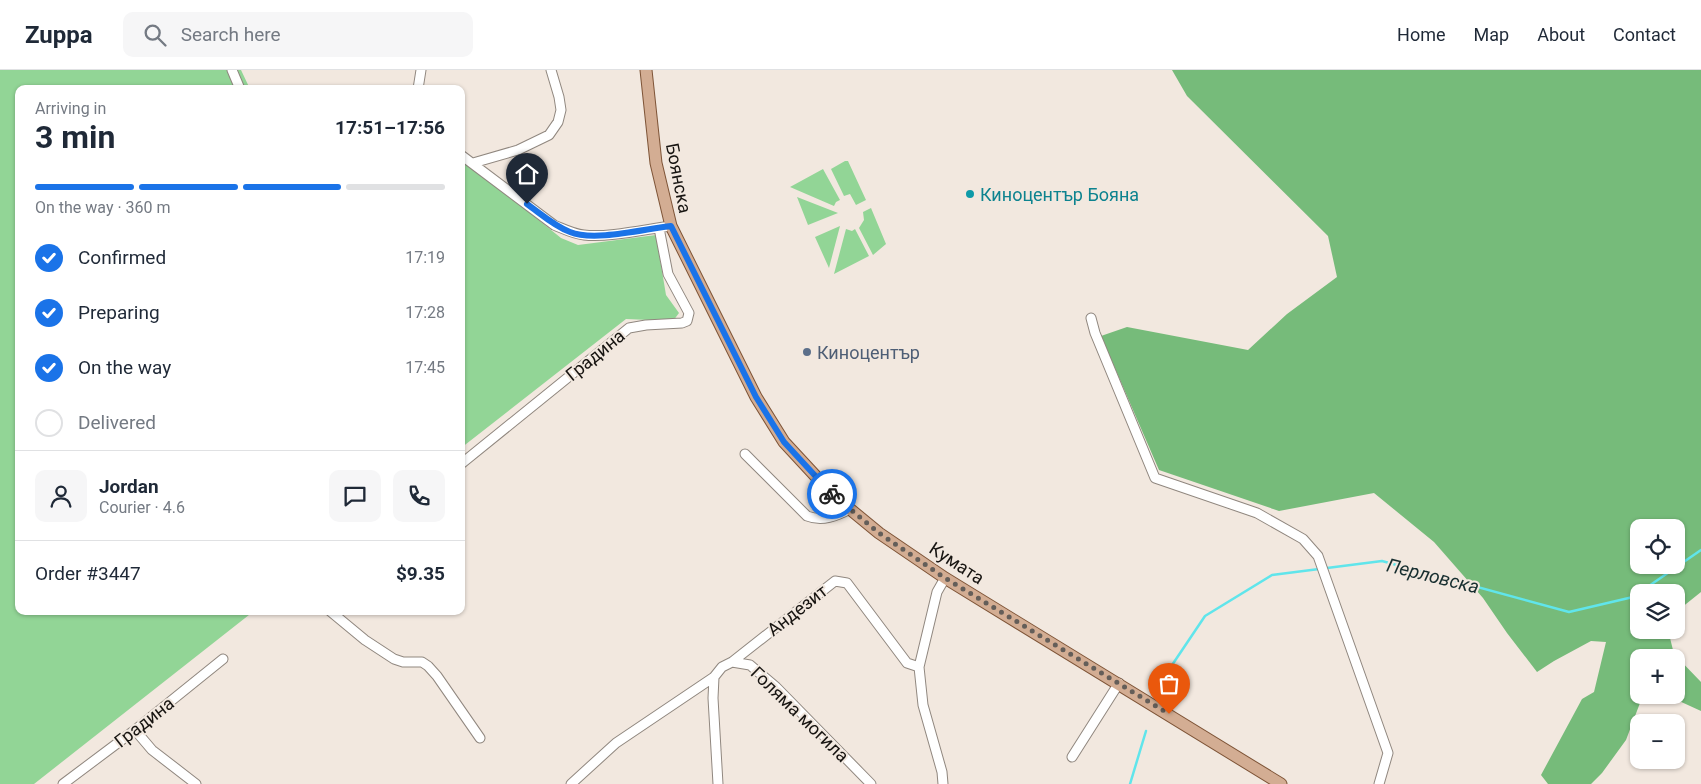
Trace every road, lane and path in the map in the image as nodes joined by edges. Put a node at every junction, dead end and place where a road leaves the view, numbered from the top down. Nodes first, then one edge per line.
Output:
1 (232, 70) edge
2 (422, 70) edge
3 (551, 70) edge
4 (646, 70) edge
5 (238, 85) edge
6 (419, 85) edge
7 (465, 158) edge
8 (473, 163) junction
9 (671, 226) junction
10 (659, 228) junction
11 (701, 285) joint
12 (1091, 318) dead end
13 (745, 454) dead end
14 (465, 461) edge
15 (850, 509) junction
16 (945, 578) junction
17 (335, 615) edge
18 (223, 658) dead end
19 (732, 662) junction
20 (920, 666) junction
21 (714, 677) junction
22 (1118, 683) junction
23 (135, 730) junction
24 (480, 738) dead end
25 (1072, 757) dead end
26 (63, 784) edge
27 (196, 784) edge
28 (571, 784) edge
29 (718, 784) edge
30 (871, 784) edge
31 (944, 784) edge
32 (1281, 784) edge
33 (1379, 784) edge

1 - 5 street
2 - 6 street
3 - 8 street
4 - 9 main road, Боянска
7 - 8 street
8 - 10 street
9 - 10 street
9 - 11 main road, Боянска
10 - 14 street, Градина
11 - 15 main road, Кумата
12 - 33 street
13 - 15 street
15 - 16 main road, Кумата
16 - 20 street
16 - 22 main road, Кумата
17 - 24 street
18 - 23 street, Градина
19 - 20 street, Андезит
19 - 21 street, Голяма могила
19 - 30 street, Голяма могила
20 - 31 street
21 - 28 street
21 - 29 street
22 - 25 street
22 - 32 main road, Кумата
23 - 26 street, Градина
23 - 27 street

